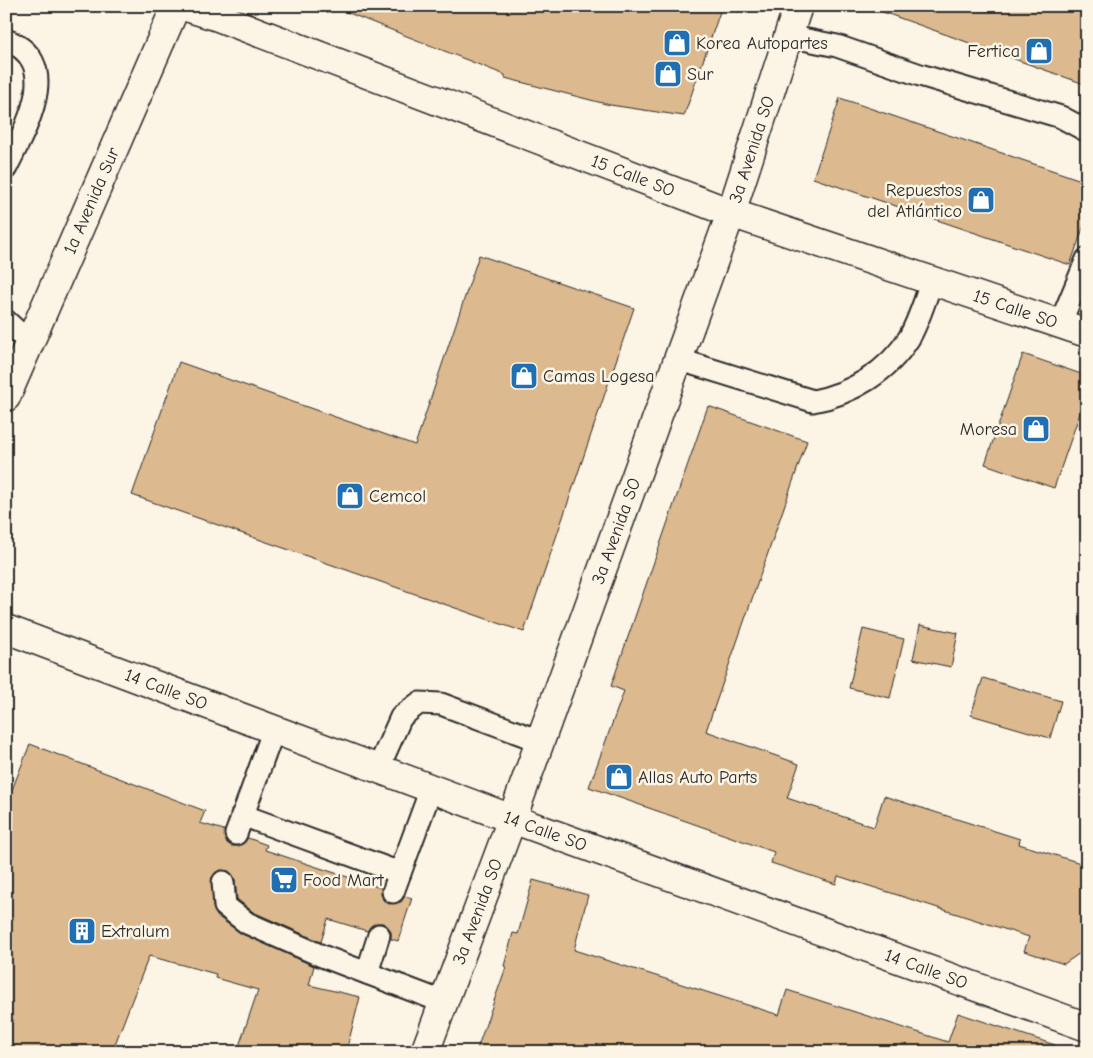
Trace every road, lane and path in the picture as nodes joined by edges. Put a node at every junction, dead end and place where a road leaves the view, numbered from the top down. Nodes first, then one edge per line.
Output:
1 (176, 6) edge
2 (183, 6) edge
3 (798, 6) edge
4 (788, 36) junction
5 (6, 40) edge
6 (1087, 130) edge
7 (6, 168) edge
8 (731, 213) junction
9 (1087, 259) edge
10 (932, 281) junction
11 (6, 321) edge
12 (1060, 324) junction
13 (1087, 333) edge
14 (30, 343) junction
15 (677, 359) junction
16 (6, 397) edge
17 (6, 629) edge
18 (274, 729) junction
19 (540, 741) junction
20 (378, 769) junction
21 (432, 789) junction
22 (512, 819) junction
23 (223, 882) dead end
24 (379, 935) dead end
25 (367, 973) junction
26 (443, 1002) junction
27 (1087, 1027) edge
28 (425, 1052) edge

1 - 14 street, 1a Avenida Sur
2 - 8 street, 15 Calle SO
3 - 4 street, 3a Avenida SO
4 - 6 lane
4 - 8 street, 3a Avenida SO
5 - 7 lane
8 - 10 street, 15 Calle SO
8 - 15 street, 3a Avenida SO
9 - 12 lane
10 - 12 street, 15 Calle SO
10 - 15 lane
11 - 14 lane
12 - 13 street, 15 Calle SO
14 - 16 street, 1a Avenida Sur
15 - 19 street, 3a Avenida SO
17 - 18 street, 14 Calle SO
18 - 20 street, 14 Calle SO
18 - 21 lane
19 - 20 lane
19 - 22 street, 3a Avenida SO
20 - 21 street, 14 Calle SO
21 - 22 street, 14 Calle SO
22 - 26 street, 3a Avenida SO
22 - 27 street, 14 Calle SO
23 - 25 lane
24 - 25 lane
25 - 26 lane
26 - 28 street, 3a Avenida SO

